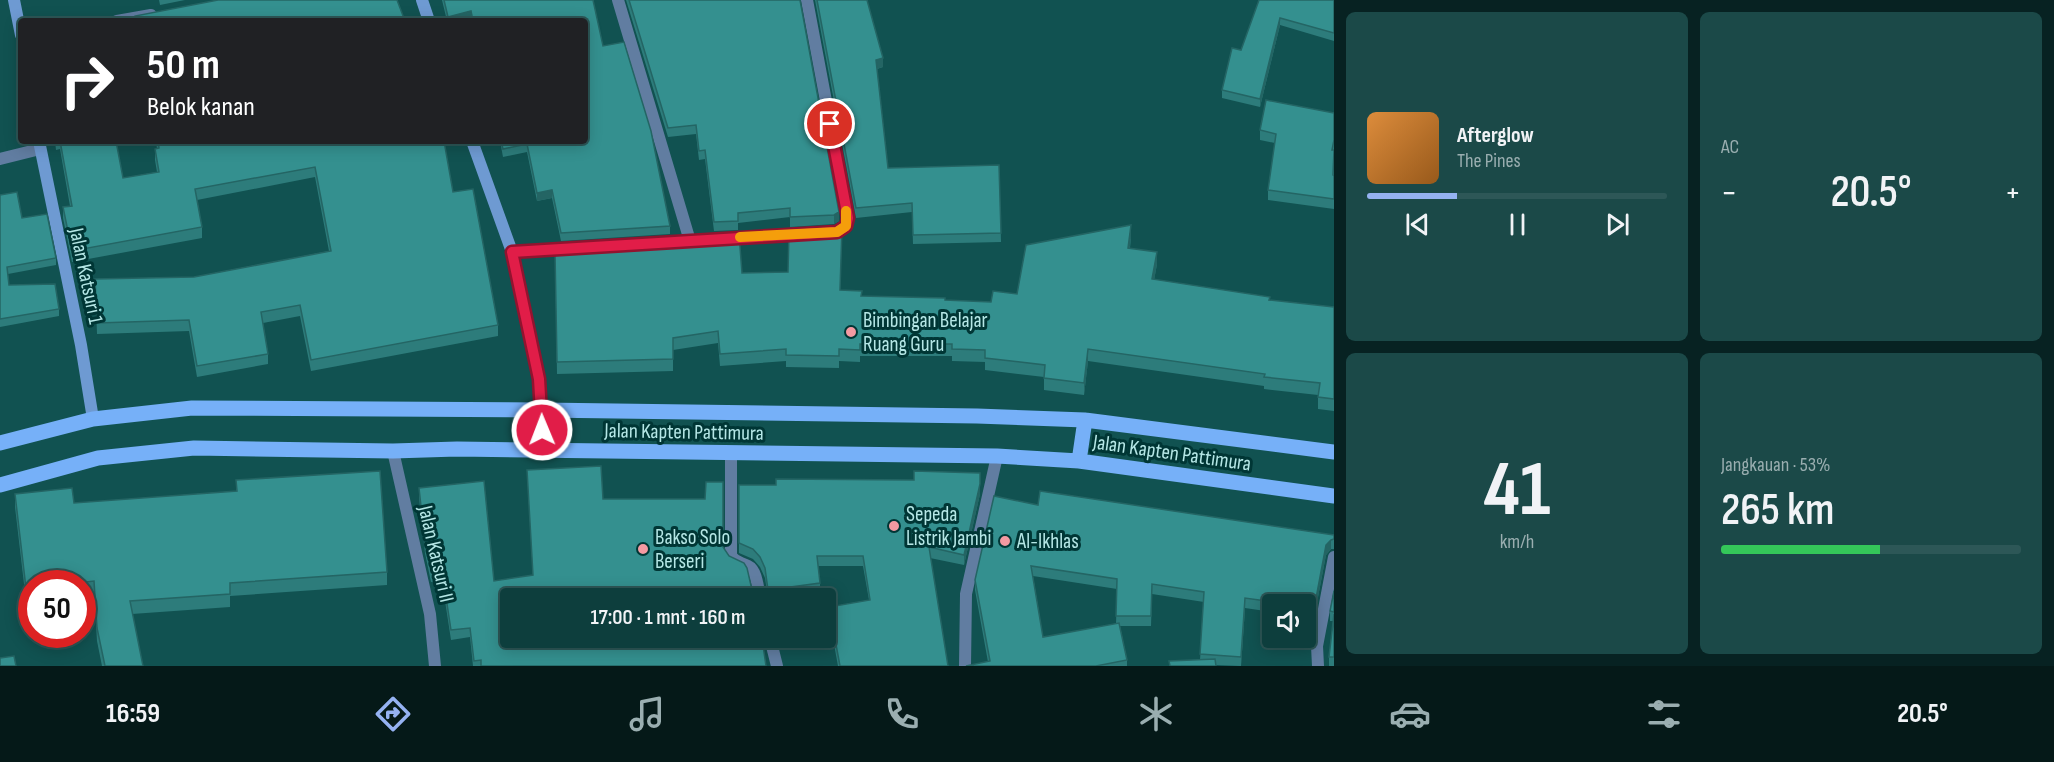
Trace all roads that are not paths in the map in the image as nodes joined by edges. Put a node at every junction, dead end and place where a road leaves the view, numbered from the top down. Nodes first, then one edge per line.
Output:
1 (14, 0) edge
2 (422, 0) edge
3 (618, 0) edge
4 (807, 0) edge
5 (162, 13) edge
6 (134, 18) edge
7 (428, 18) edge
8 (18, 20) edge
9 (473, 144) edge
10 (39, 145) edge
11 (0, 159) edge
12 (690, 241) junction
13 (642, 244) edge
14 (595, 247) edge
15 (512, 252) junction
16 (542, 410) junction
17 (93, 419) junction
18 (1085, 420) junction
19 (0, 443) edge
20 (542, 450) junction
21 (393, 451) junction
22 (1334, 452) edge
23 (731, 453) junction
24 (997, 456) junction
25 (1079, 461) junction
26 (0, 485) edge
27 (1334, 496) edge
28 (1334, 557) edge
29 (758, 588) edge
30 (772, 648) edge
31 (435, 666) edge
32 (777, 666) edge
33 (965, 666) edge
34 (1318, 666) edge

1 - 8 main road
2 - 7 main road
3 - 12 street
4 - 12 street
5 - 6 street
9 - 15 main road
10 - 11 street
10 - 17 main road, Jalan Katsuri 1
12 - 13 street
14 - 15 street
15 - 16 main road
16 - 17 main road, Jalan Kapten Pattimura
16 - 18 main road, Jalan Kapten Pattimura
16 - 20 main road
17 - 19 main road, Jalan Kapten Pattimura
18 - 22 main road, Jalan Kapten Pattimura
18 - 25 main road
20 - 21 main road, Jalan Kapten Pattimura
20 - 23 main road, Jalan Kapten Pattimura
21 - 26 main road, Jalan Kapten Pattimura
21 - 31 street, Jalan Katsuri II
23 - 24 main road, Jalan Kapten Pattimura
23 - 29 street
24 - 25 main road, Jalan Kapten Pattimura
24 - 33 street
25 - 27 main road, Jalan Kapten Pattimura
28 - 34 street
30 - 32 street

